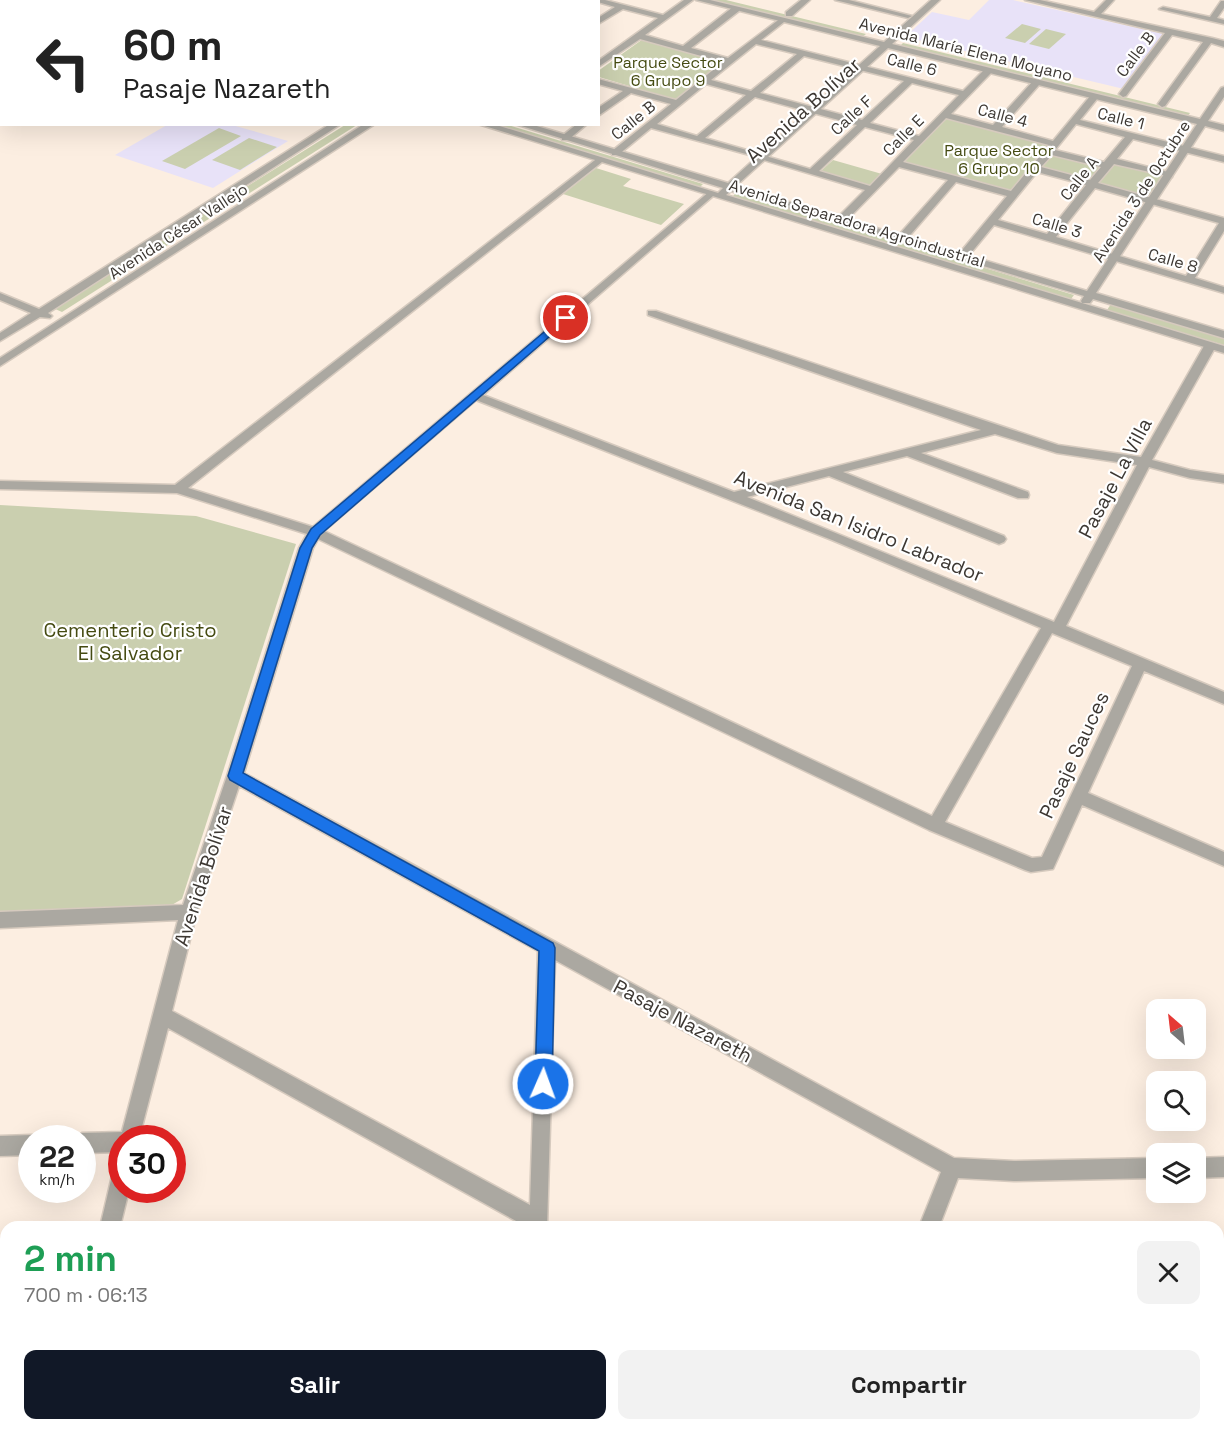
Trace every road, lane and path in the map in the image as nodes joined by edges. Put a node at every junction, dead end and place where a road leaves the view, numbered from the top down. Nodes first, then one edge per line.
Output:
1 (689, 0) edge
2 (700, 0) edge
3 (806, 0) edge
4 (839, 0) edge
5 (925, 0) edge
6 (936, 0) edge
7 (1029, 0) edge
8 (1110, 0) edge
9 (1170, 0) edge
10 (600, 1) edge
11 (860, 2) edge
12 (1047, 2) edge
13 (740, 3) edge
14 (1224, 3) edge
15 (621, 7) junction
16 (1163, 9) junction
17 (1096, 15) junction
18 (908, 16) junction
19 (663, 17) junction
20 (785, 17) junction
21 (1212, 19) junction
22 (600, 21) edge
23 (1224, 22) edge
24 (1148, 27) junction
25 (1170, 32) junction
26 (638, 36) junction
27 (755, 40) junction
28 (1209, 40) junction
29 (886, 41) junction
30 (1224, 44) edge
31 (684, 49) junction
32 (600, 53) edge
33 (804, 53) junction
34 (611, 56) junction
35 (729, 61) junction
36 (600, 64) edge
37 (856, 66) junction
38 (988, 70) junction
39 (910, 80) junction
40 (705, 81) junction
41 (600, 82) edge
42 (1036, 83) junction
43 (630, 90) junction
44 (1224, 90) edge
45 (754, 94) junction
46 (964, 94) junction
47 (1123, 94) junction
48 (1094, 97) junction
49 (677, 103) junction
50 (1162, 104) junction
51 (809, 109) junction
52 (600, 112) edge
53 (944, 115) junction
54 (1217, 120) edge
55 (1074, 121) junction
56 (864, 124) junction
57 (650, 125) junction
58 (324, 126) edge
59 (334, 126) edge
60 (357, 126) edge
61 (368, 126) edge
62 (488, 126) edge
63 (526, 126) edge
64 (580, 126) edge
65 (996, 129) junction
66 (1131, 135) junction
67 (565, 138) junction
68 (698, 139) junction
69 (920, 139) junction
70 (1052, 148) junction
71 (1192, 151) junction
72 (615, 153) junction
73 (758, 156) junction
74 (1224, 159) edge
75 (598, 160) junction
76 (896, 163) junction
77 (1109, 163) junction
78 (1035, 168) junction
79 (812, 172) junction
80 (1169, 175) junction
81 (954, 179) junction
82 (1092, 184) junction
83 (871, 189) junction
84 (720, 191) junction
85 (1013, 195) junction
86 (1156, 202) junction
87 (840, 220) junction
88 (991, 221) junction
89 (1224, 222) edge
90 (1050, 238) junction
91 (901, 239) junction
92 (962, 257) junction
93 (1119, 260) junction
94 (1189, 280) junction
95 (1224, 290) edge
96 (1095, 297) junction
97 (4, 302) edge
98 (1087, 308) junction
99 (652, 312) dead end
100 (32, 314) junction
101 (55, 323) junction
102 (0, 330) edge
103 (1224, 335) edge
104 (0, 338) edge
105 (1210, 346) junction
106 (1224, 350) edge
107 (0, 353) edge
108 (0, 363) edge
109 (476, 396) junction
110 (995, 430) junction
111 (907, 452) junction
112 (1145, 462) junction
113 (830, 471) junction
114 (1224, 479) edge
115 (0, 486) edge
116 (178, 489) junction
117 (1023, 495) dead end
118 (734, 496) junction
119 (315, 532) junction
120 (999, 539) dead end
121 (1053, 628) junction
122 (1140, 663) junction
123 (1224, 698) edge
124 (235, 776) junction
125 (1079, 796) junction
126 (935, 825) junction
127 (1224, 860) edge
128 (189, 912) junction
129 (0, 920) edge
130 (547, 948) junction
131 (162, 1015) junction
132 (133, 1125) edge
133 (18, 1145) edge
134 (0, 1146) edge
135 (1224, 1167) edge
136 (952, 1168) junction
137 (1146, 1168) edge
138 (1206, 1168) edge
139 (116, 1203) edge
140 (111, 1221) edge
141 (533, 1221) edge
142 (538, 1221) edge
143 (931, 1221) edge

1 - 19 street
2 - 13 street, Avenida María Elena Moyano
3 - 20 street, Calle B
4 - 11 street
5 - 18 street, Avenida Bolívar
6 - 29 street, Avenida Bolívar
7 - 12 street
8 - 17 street
9 - 16 street, Calle B
10 - 15 street
11 - 18 street
12 - 17 street
13 - 20 street, Avenida María Elena Moyano
13 - 31 street
14 - 21 street
15 - 19 street
15 - 22 street
16 - 21 street
16 - 24 street, Calle B
17 - 24 street
18 - 29 street, Avenida Bolívar
19 - 26 street
20 - 27 street, Calle B
20 - 29 street, Avenida María Elena Moyano
21 - 23 street
24 - 25 street
25 - 28 street
25 - 47 street, Calle B
26 - 31 street
26 - 34 street
27 - 33 street
27 - 35 street, Calle B
28 - 30 street
28 - 50 street
29 - 37 street, Avenida Bolívar
29 - 38 street, Avenida María Elena Moyano
29 - 47 street, Avenida María Elena Moyano
31 - 35 street
32 - 34 street
33 - 37 street
33 - 45 street
34 - 36 street
35 - 40 street, Calle B
37 - 39 street, Calle 6
37 - 51 street, Avenida Bolívar
38 - 42 street, Avenida María Elena Moyano
38 - 46 street, Calle E
39 - 46 street, Calle 6
39 - 56 street, Calle F
40 - 45 street
40 - 49 street, Calle B
41 - 43 street
42 - 48 street, Avenida María Elena Moyano
42 - 65 street
43 - 49 street
43 - 52 street
44 - 54 street, Avenida 3 de Octubre
45 - 51 street
45 - 68 street
46 - 53 street, Calle E
47 - 50 street, Avenida María Elena Moyano
48 - 54 street, Avenida María Elena Moyano
48 - 55 street
49 - 57 street, Calle B
50 - 54 street, Avenida María Elena Moyano
51 - 56 street
51 - 73 street, Avenida Bolívar
53 - 65 street, Calle 4
53 - 69 street, Calle E
54 - 71 street, Avenida 3 de Octubre
55 - 66 street, Calle 1
55 - 70 street
56 - 69 street
56 - 79 street, Calle F
57 - 68 street
57 - 72 street, Calle B
58 - 100 street, Avenida César Vallejo
59 - 100 street, Avenida César Vallejo
60 - 101 street, Avenida César Vallejo
61 - 101 street, Avenida César Vallejo
62 - 75 street, Avenida Separadora Agroindustrial
63 - 67 street, Avenida Separadora Agroindustrial
64 - 67 street
65 - 70 street, Calle 4
66 - 71 street, Calle 1
66 - 77 street, Calle A
67 - 72 street, Avenida Separadora Agroindustrial
68 - 73 street
69 - 76 street, Calle E
70 - 77 street, Calle 4
70 - 78 street
71 - 74 street
71 - 80 street, Avenida 3 de Octubre
71 - 86 street, Avenida 3 de Octubre
72 - 84 street, Avenida Separadora Agroindustrial
73 - 79 street
73 - 84 street, Avenida Bolívar
75 - 84 street, Avenida Separadora Agroindustrial
75 - 116 street
76 - 81 street
76 - 83 street, Calle E
77 - 80 street, Calle 4
77 - 82 street, Calle A
78 - 82 street
78 - 85 street
79 - 83 street
80 - 86 street, Avenida 3 de Octubre
81 - 85 street
81 - 91 street
82 - 86 street
82 - 90 street, Calle A
83 - 87 street, Calle E
84 - 87 street, Avenida Separadora Agroindustrial
84 - 98 street, Avenida Separadora Agroindustrial
84 - 109 street, Avenida Bolívar
85 - 88 street
86 - 89 street
86 - 93 street, Avenida 3 de Octubre
87 - 91 street, Avenida Separadora Agroindustrial
88 - 90 street, Calle 3
88 - 92 street
89 - 94 street
90 - 93 street, Calle 3
91 - 92 street, Avenida Separadora Agroindustrial
92 - 96 street, Avenida Separadora Agroindustrial
93 - 94 street, Calle 8
93 - 96 street, Avenida 3 de Octubre
94 - 95 street, Calle 8
96 - 98 street, Avenida 3 de Octubre
96 - 103 street, Avenida Separadora Agroindustrial
97 - 100 street
98 - 105 street, Avenida Separadora Agroindustrial
99 - 110 street
100 - 101 street
100 - 102 street, Avenida César Vallejo
100 - 104 street, Avenida César Vallejo
101 - 107 street, Avenida César Vallejo
101 - 108 street, Avenida César Vallejo
105 - 106 street, Avenida Separadora Agroindustrial
105 - 112 street, Pasaje La Villa
109 - 118 street, Avenida San Isidro Labrador
109 - 119 street, Avenida Bolívar
110 - 111 street
110 - 112 street
111 - 113 street
111 - 117 street
112 - 114 street
112 - 121 street, Pasaje La Villa
113 - 118 street
113 - 120 street
115 - 116 street
116 - 119 street
118 - 121 street, Avenida San Isidro Labrador
119 - 124 street, Avenida Bolívar
119 - 126 street
121 - 122 street, Avenida San Isidro Labrador
121 - 126 street, Pasaje La Villa
122 - 123 street, Avenida San Isidro Labrador
122 - 125 street, Pasaje Sauces
124 - 128 street, Avenida Bolívar
124 - 130 street, Pasaje Nazareth
125 - 126 street, Pasaje Sauces
125 - 127 street
128 - 129 street
128 - 131 street, Avenida Bolívar
130 - 136 street, Pasaje Nazareth
130 - 142 street
131 - 132 street, Avenida Bolívar
131 - 141 street
133 - 134 street
135 - 138 street
136 - 137 street, Pasaje Nazareth
136 - 143 street
139 - 140 street

